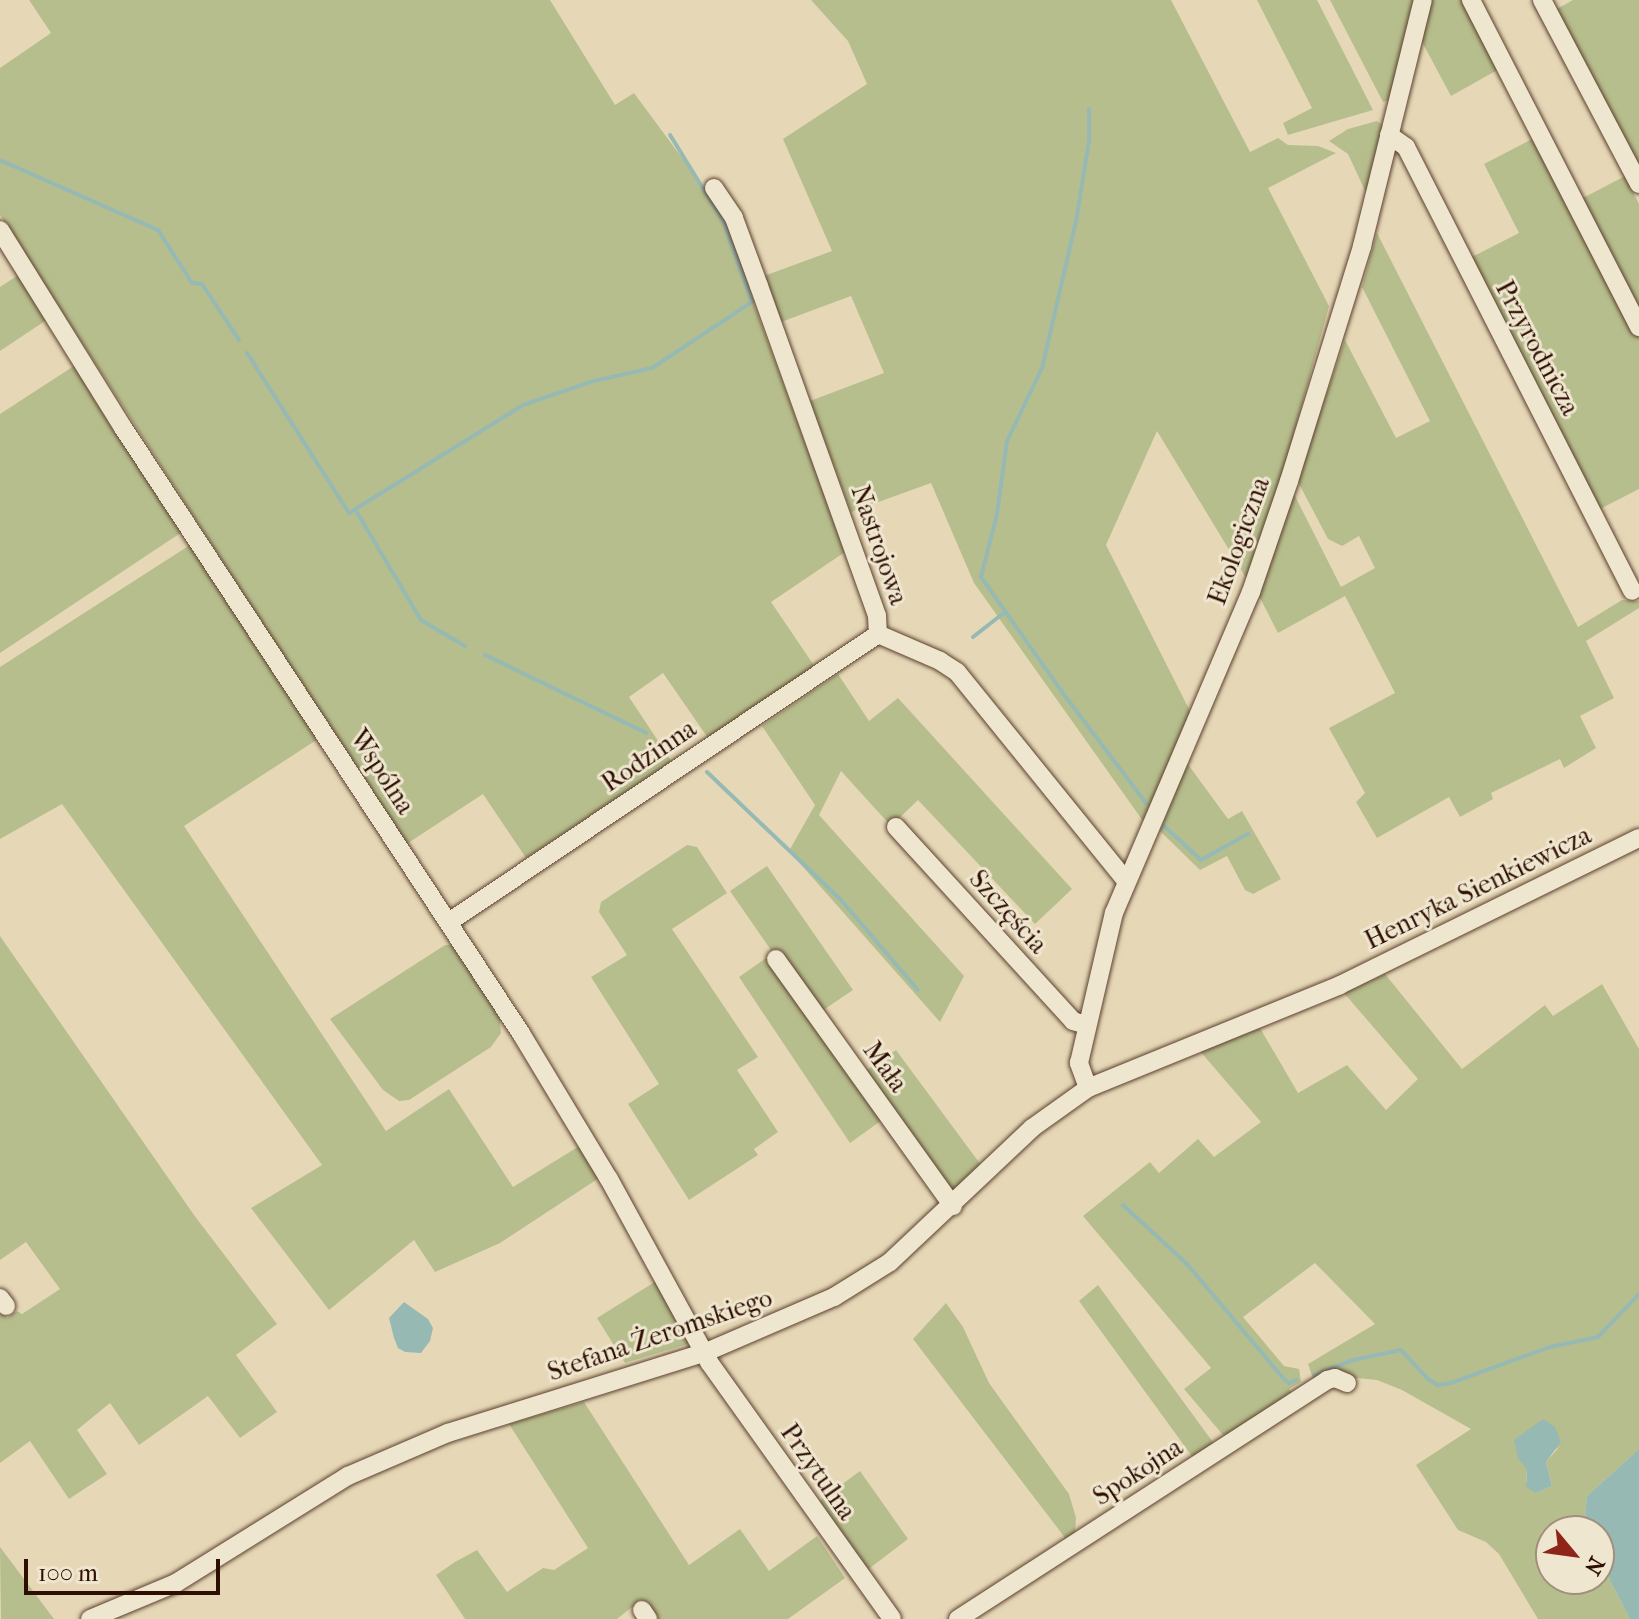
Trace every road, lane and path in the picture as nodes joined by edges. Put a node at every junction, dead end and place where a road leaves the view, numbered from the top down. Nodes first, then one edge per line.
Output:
1 (1423, 0) edge
2 (1471, 0) edge
3 (1542, 0) edge
4 (1389, 135) junction
5 (1639, 184) edge
6 (714, 188) dead end
7 (0, 230) edge
8 (1639, 327) edge
9 (1632, 591) dead end
10 (878, 634) junction
11 (896, 827) dead end
12 (1639, 838) edge
13 (1126, 881) junction
14 (449, 922) junction
15 (776, 959) dead end
16 (1340, 985) joint
17 (1086, 1025) junction
18 (1088, 1088) junction
19 (953, 1206) junction
20 (704, 1353) junction
21 (1347, 1383) dead end
22 (90, 1619) edge
23 (892, 1619) edge
24 (958, 1619) edge

1 - 4 street, Ekologiczna
2 - 8 street
3 - 5 street
4 - 9 street, Przyrodnicza
4 - 13 street, Ekologiczna
6 - 10 street, Nastrojowa
7 - 14 street, Wspólna
10 - 13 street, Nastrojowa
10 - 14 street, Rodzinna
11 - 17 street, Szczęścia
12 - 16 street, Henryka Sienkiewicza
13 - 17 street, Ekologiczna
14 - 20 street, Wspólna
15 - 19 street, Mała
16 - 18 street, Stefana Żeromskiego
17 - 18 street, Ekologiczna
18 - 19 street, Stefana Żeromskiego
19 - 20 street, Stefana Żeromskiego
20 - 22 street, Stefana Żeromskiego
20 - 23 street, Przytulna
21 - 24 street, Spokojna

